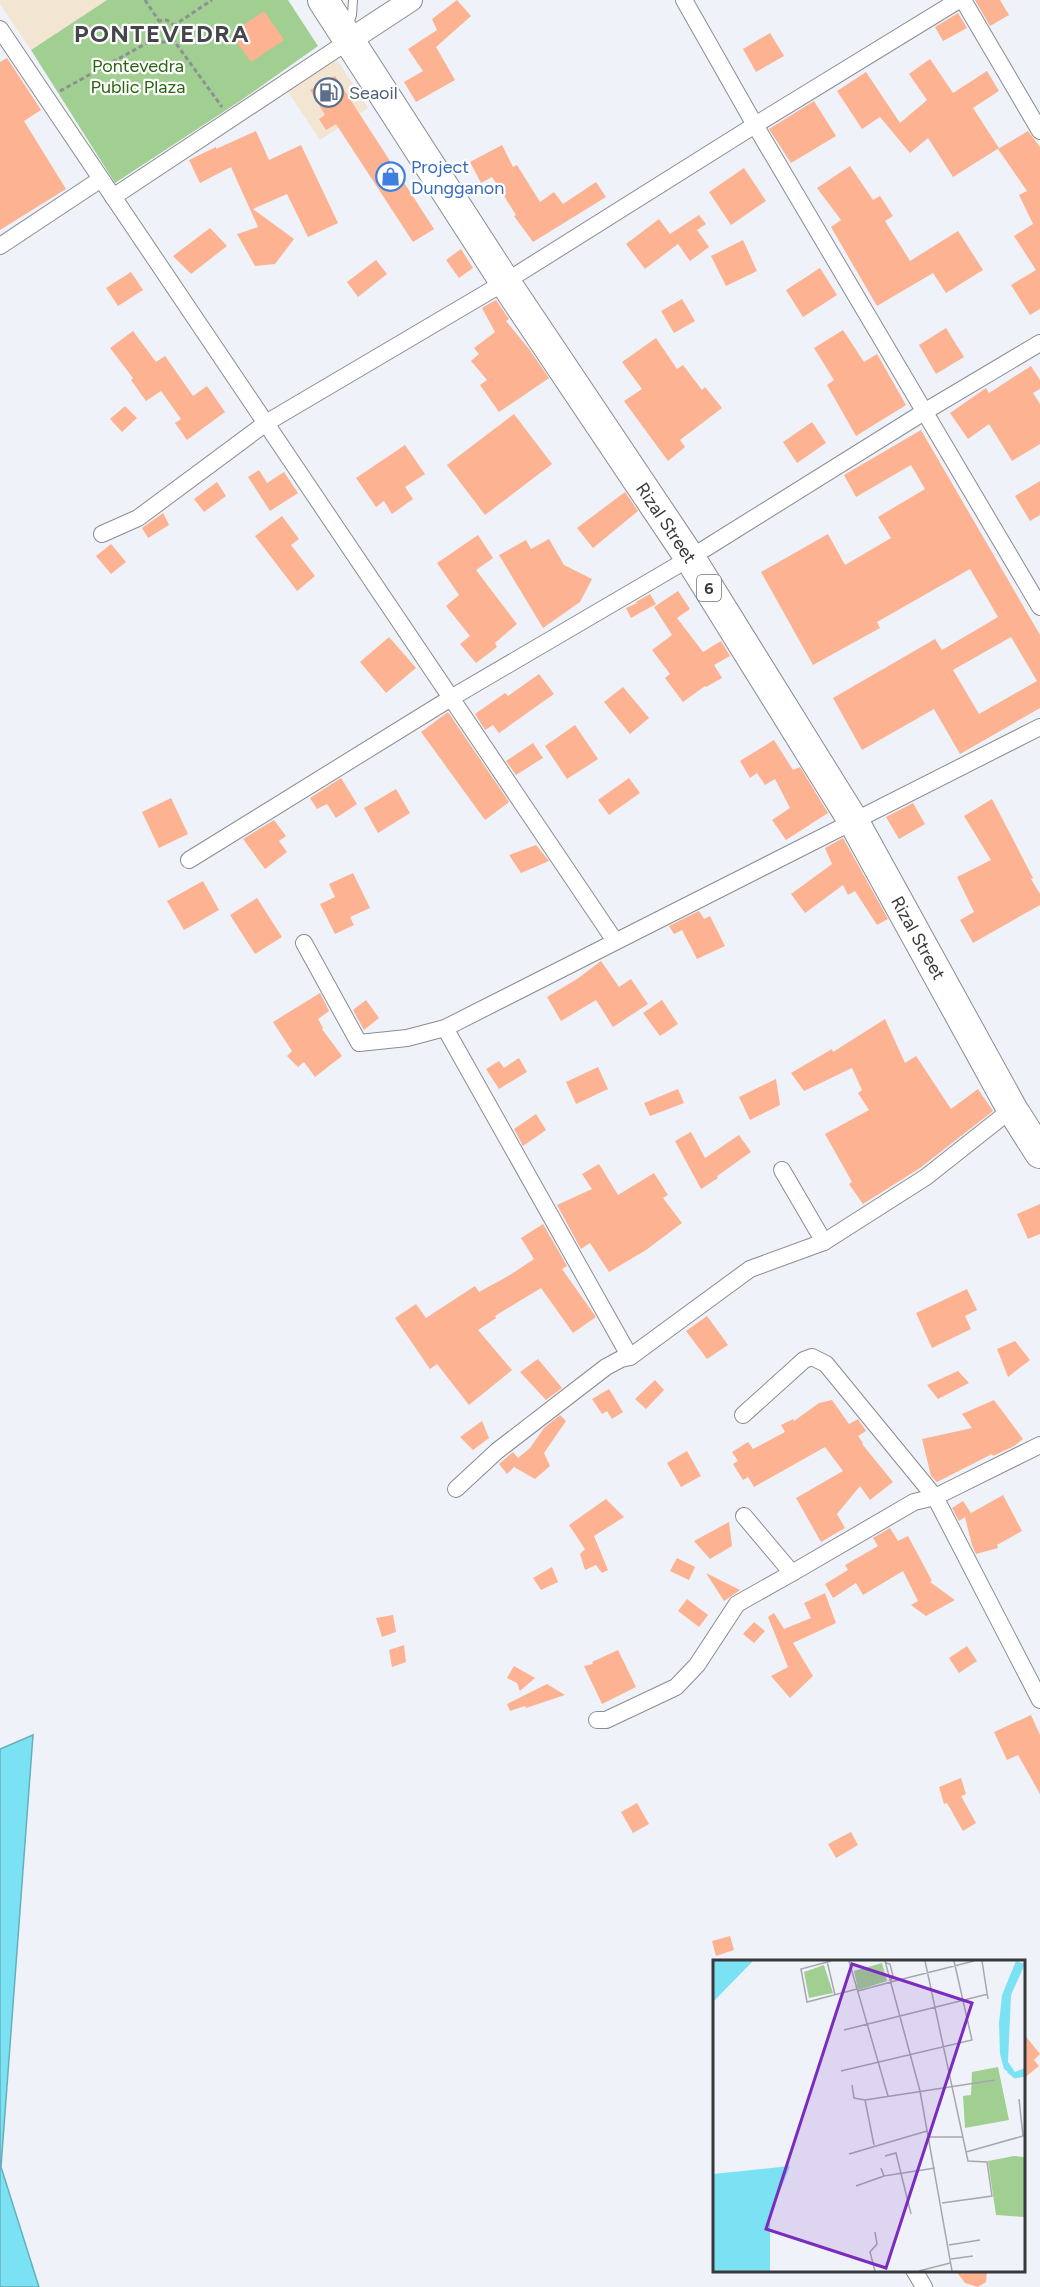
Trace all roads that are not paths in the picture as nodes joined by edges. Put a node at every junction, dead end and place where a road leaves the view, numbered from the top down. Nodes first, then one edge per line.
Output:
1 (323, 0) edge
2 (353, 0) edge
3 (411, 0) edge
4 (684, 0) edge
5 (961, 0) edge
6 (0, 29) edge
7 (348, 36) junction
8 (755, 124) junction
9 (1040, 131) edge
10 (101, 179) junction
11 (113, 197) junction
12 (0, 246) edge
13 (505, 282) junction
14 (1040, 343) edge
15 (924, 412) junction
16 (266, 423) junction
17 (102, 534) dead end
18 (690, 558) junction
19 (1040, 607) edge
20 (452, 698) junction
21 (1040, 727) edge
22 (854, 822) junction
23 (189, 860) dead end
24 (615, 941) junction
25 (304, 943) dead end
26 (445, 1028) junction
27 (1012, 1109) junction
28 (1040, 1153) edge
29 (782, 1170) dead end
30 (824, 1242) junction
31 (630, 1357) junction
32 (743, 1415) dead end
33 (1040, 1445) edge
34 (456, 1489) dead end
35 (935, 1497) junction
36 (744, 1516) dead end
37 (792, 1573) junction
38 (1040, 1700) edge
39 (597, 1720) dead end
40 (915, 2272) edge
41 (924, 2287) edge

1 - 7 highway, Rizal Street / 6
2 - 7 lane
3 - 7 main road
4 - 8 street
5 - 8 street
5 - 9 street
6 - 10 street
7 - 11 street
7 - 13 highway, Rizal Street / 6
8 - 13 street
8 - 15 street
10 - 11 street
10 - 12 street
11 - 16 street
13 - 16 street
13 - 18 highway, Rizal Street / 6
14 - 15 street
15 - 18 street
15 - 19 street
16 - 17 street
16 - 20 street
18 - 20 street
18 - 22 highway, Rizal Street / 6
20 - 23 street
20 - 24 street
21 - 22 street
22 - 24 street
22 - 27 highway, Rizal Street / 6
24 - 26 street
25 - 26 street
26 - 31 street
27 - 28 highway, Rizal Street / 6
27 - 30 street
29 - 30 street
30 - 31 street
31 - 34 street
32 - 35 street
33 - 35 street
35 - 37 street
35 - 38 street
36 - 37 street
37 - 39 street
40 - 41 street

